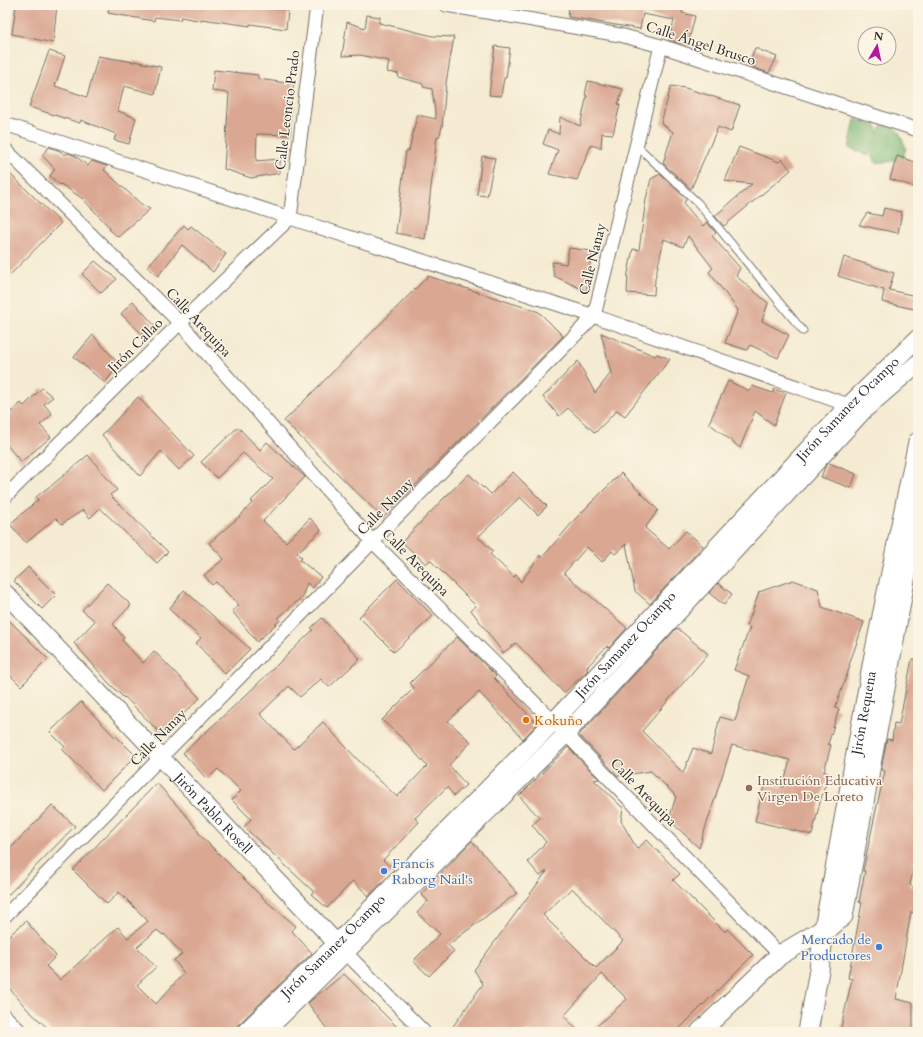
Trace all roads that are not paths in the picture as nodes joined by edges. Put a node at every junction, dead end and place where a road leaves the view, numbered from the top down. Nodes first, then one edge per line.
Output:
1 (316, 5) edge
2 (446, 5) edge
3 (661, 46) junction
4 (5, 124) edge
5 (918, 130) edge
6 (636, 145) junction
7 (5, 148) edge
8 (290, 218) junction
9 (594, 316) junction
10 (180, 323) junction
11 (803, 331) dead end
12 (918, 338) edge
13 (918, 363) edge
14 (857, 408) junction
15 (918, 442) edge
16 (5, 497) edge
17 (918, 510) edge
18 (373, 542) junction
19 (5, 593) edge
20 (882, 656) junction
21 (554, 722) junction
22 (566, 734) junction
23 (161, 757) junction
24 (5, 916) edge
25 (824, 929) junction
26 (341, 948) junction
27 (780, 955) junction
28 (5, 1016) edge
29 (21, 1032) edge
30 (244, 1032) edge
31 (265, 1032) edge
32 (424, 1032) edge
33 (700, 1032) edge
34 (808, 1032) edge

1 - 8 street, Calle Leoncio Prado
2 - 3 street, Calle Ángel Brusco
3 - 5 street, Calle Ángel Brusco
3 - 6 street, Calle Nanay
4 - 8 street
6 - 9 street, Calle Nanay
6 - 11 lane
7 - 10 street, Calle Arequipa
8 - 9 street
8 - 10 street, Jirón Callao
9 - 14 street
9 - 18 street, Calle Nanay
10 - 16 street, Jirón Callao
10 - 18 street, Calle Arequipa
12 - 14 street, Jirón Samanez Ocampo
13 - 14 street, Jirón Samanez Ocampo
14 - 21 street, Jirón Samanez Ocampo
14 - 22 street, Jirón Samanez Ocampo
15 - 20 main road, Jirón Requena
17 - 20 main road, Jirón Requena
18 - 21 street, Calle Arequipa
18 - 23 street, Calle Nanay
19 - 23 street, Jirón Pablo Rosell
20 - 25 main road, Jirón Requena
20 - 25 main road, Jirón Requena
21 - 22 street, Calle Arequipa
21 - 26 street, Jirón Samanez Ocampo
22 - 26 street, Jirón Samanez Ocampo
22 - 27 street, Calle Arequipa
23 - 24 street, Calle Nanay
23 - 26 street, Jirón Pablo Rosell
25 - 27 main road
25 - 34 main road, Jirón Requena
26 - 30 street, Jirón Samanez Ocampo
26 - 31 street, Jirón Samanez Ocampo
26 - 32 street, Jirón Pablo Rosell
27 - 33 main road
28 - 29 street

